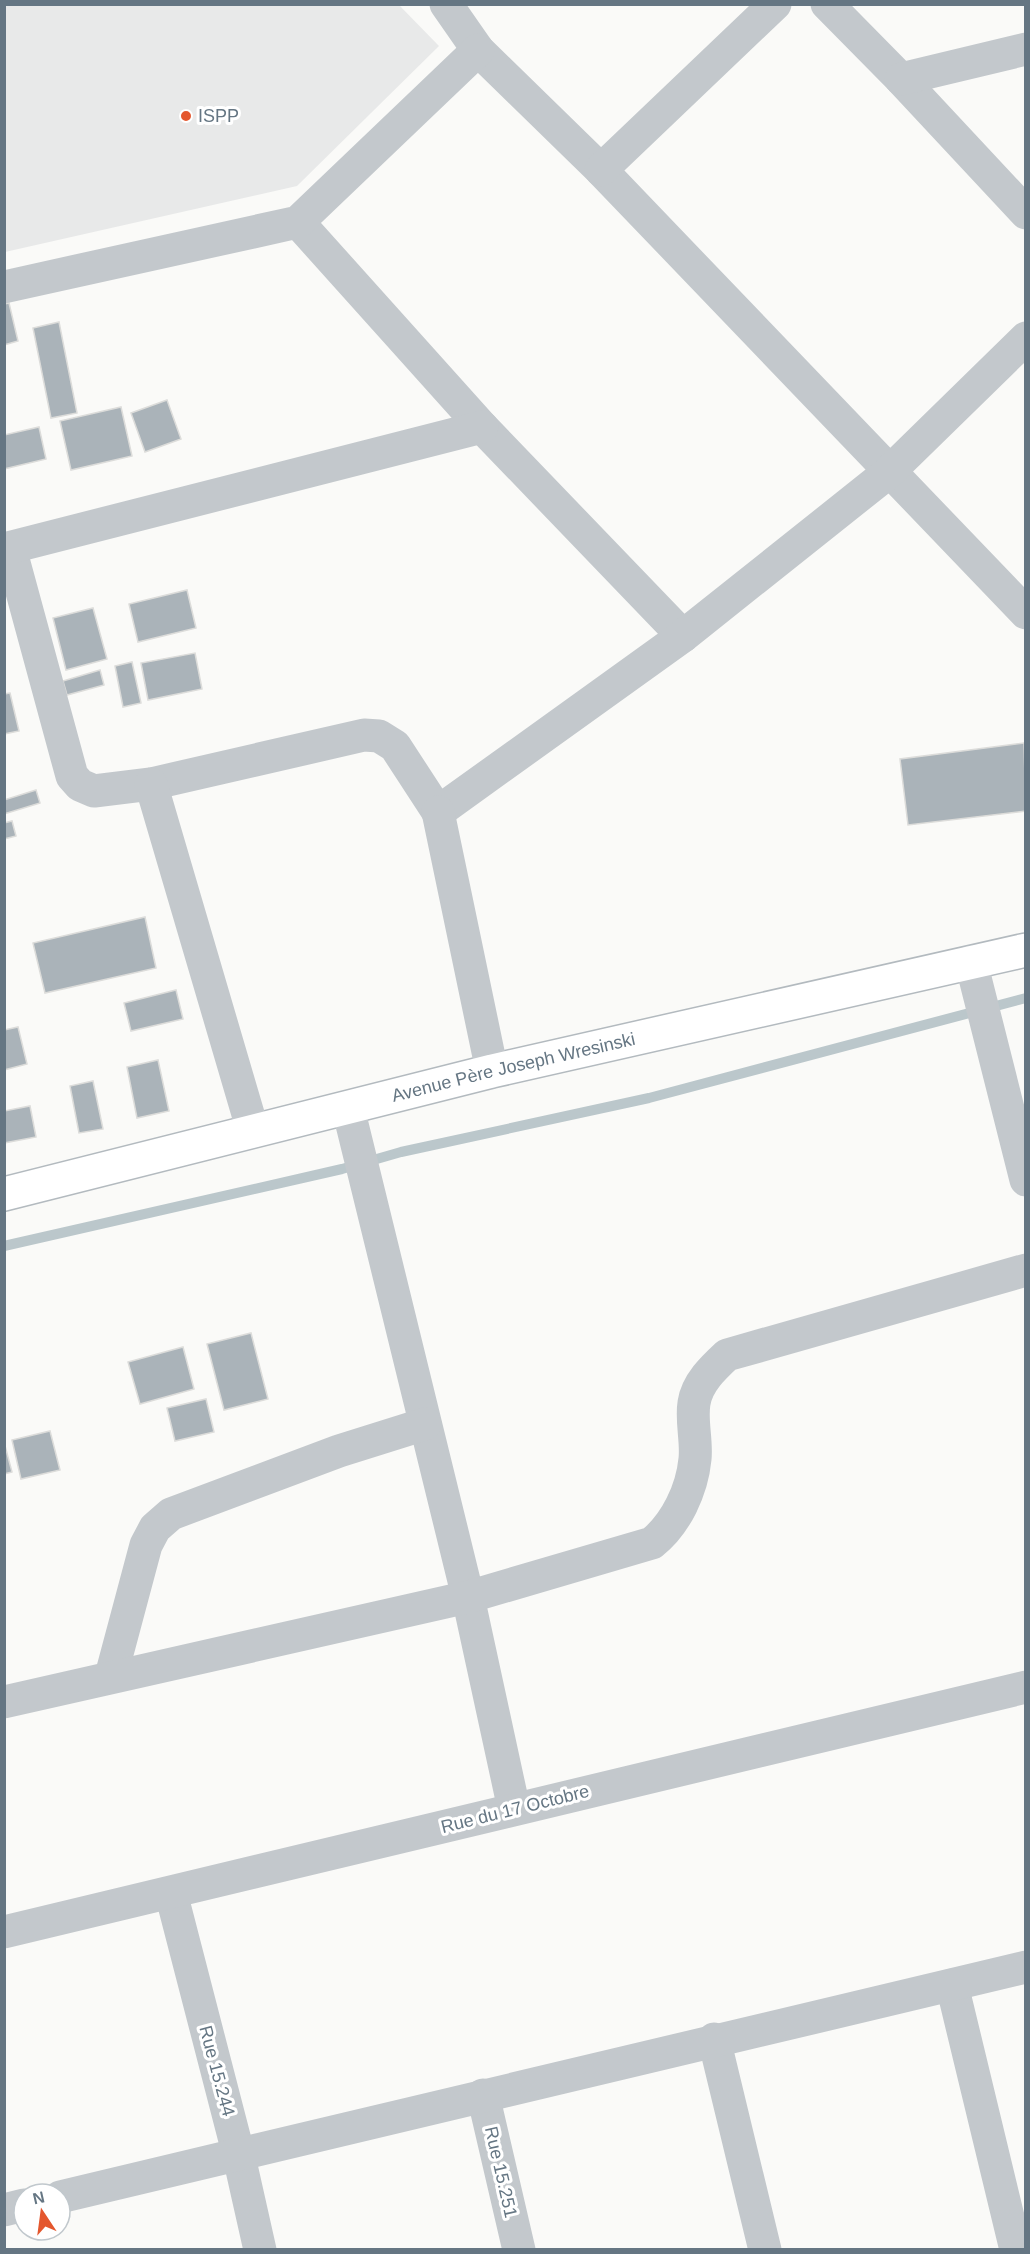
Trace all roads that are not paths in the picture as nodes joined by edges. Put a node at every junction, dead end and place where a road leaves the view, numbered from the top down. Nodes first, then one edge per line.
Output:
1 (446, 4) edge
2 (775, 4) edge
3 (827, 4) edge
4 (1026, 49) edge
5 (478, 50) junction
6 (901, 78) junction
7 (601, 170) junction
8 (1026, 213) edge
9 (298, 222) junction
10 (4, 287) edge
11 (1026, 338) edge
12 (482, 427) junction
13 (889, 472) junction
14 (7, 549) edge
15 (1026, 613) edge
16 (683, 636) junction
17 (151, 784) junction
18 (438, 812) junction
19 (1026, 950) edge
20 (971, 962) junction
21 (492, 1071) junction
22 (348, 1108) junction
23 (253, 1131) junction
24 (1026, 1180) edge
25 (4, 1194) edge
26 (1026, 1270) edge
27 (425, 1424) junction
28 (468, 1597) junction
29 (111, 1676) junction
30 (1026, 1687) edge
31 (4, 1702) edge
32 (514, 1809) junction
33 (171, 1893) junction
34 (4, 1932) edge
35 (1026, 1967) edge
36 (952, 1985) junction
37 (714, 2039) junction
38 (483, 2095) junction
39 (238, 2152) junction
40 (72, 2193) edge
41 (260, 2250) edge
42 (519, 2250) edge
43 (765, 2250) edge
44 (1016, 2250) edge

1 - 5 street
2 - 7 street
3 - 6 street
4 - 6 street
5 - 7 street
5 - 9 street
6 - 8 street
7 - 13 street
9 - 10 street
9 - 12 street
11 - 13 street
12 - 14 street
12 - 16 street
13 - 15 street
13 - 16 street
14 - 17 street
16 - 18 street
17 - 18 street
17 - 23 street
18 - 21 street
19 - 20 street, Avenue Père Joseph Wresinski
20 - 21 street, Avenue Père Joseph Wresinski
20 - 24 street
21 - 22 street, Avenue Père Joseph Wresinski
22 - 23 street, Avenue Père Joseph Wresinski
22 - 27 street
23 - 25 street, Avenue Père Joseph Wresinski
26 - 28 street
27 - 28 street
27 - 29 street
28 - 29 street
28 - 32 street
29 - 31 street
30 - 32 street, Rue du 17 Octobre
32 - 33 street, Rue du 17 Octobre
33 - 34 street, Rue du 17 Octobre
33 - 39 street, Rue 15.244
35 - 36 street
36 - 37 street
36 - 44 street
37 - 38 street
37 - 43 street
38 - 39 street
38 - 42 street, Rue 15.251
39 - 40 street
39 - 41 street, Rue 15.244

